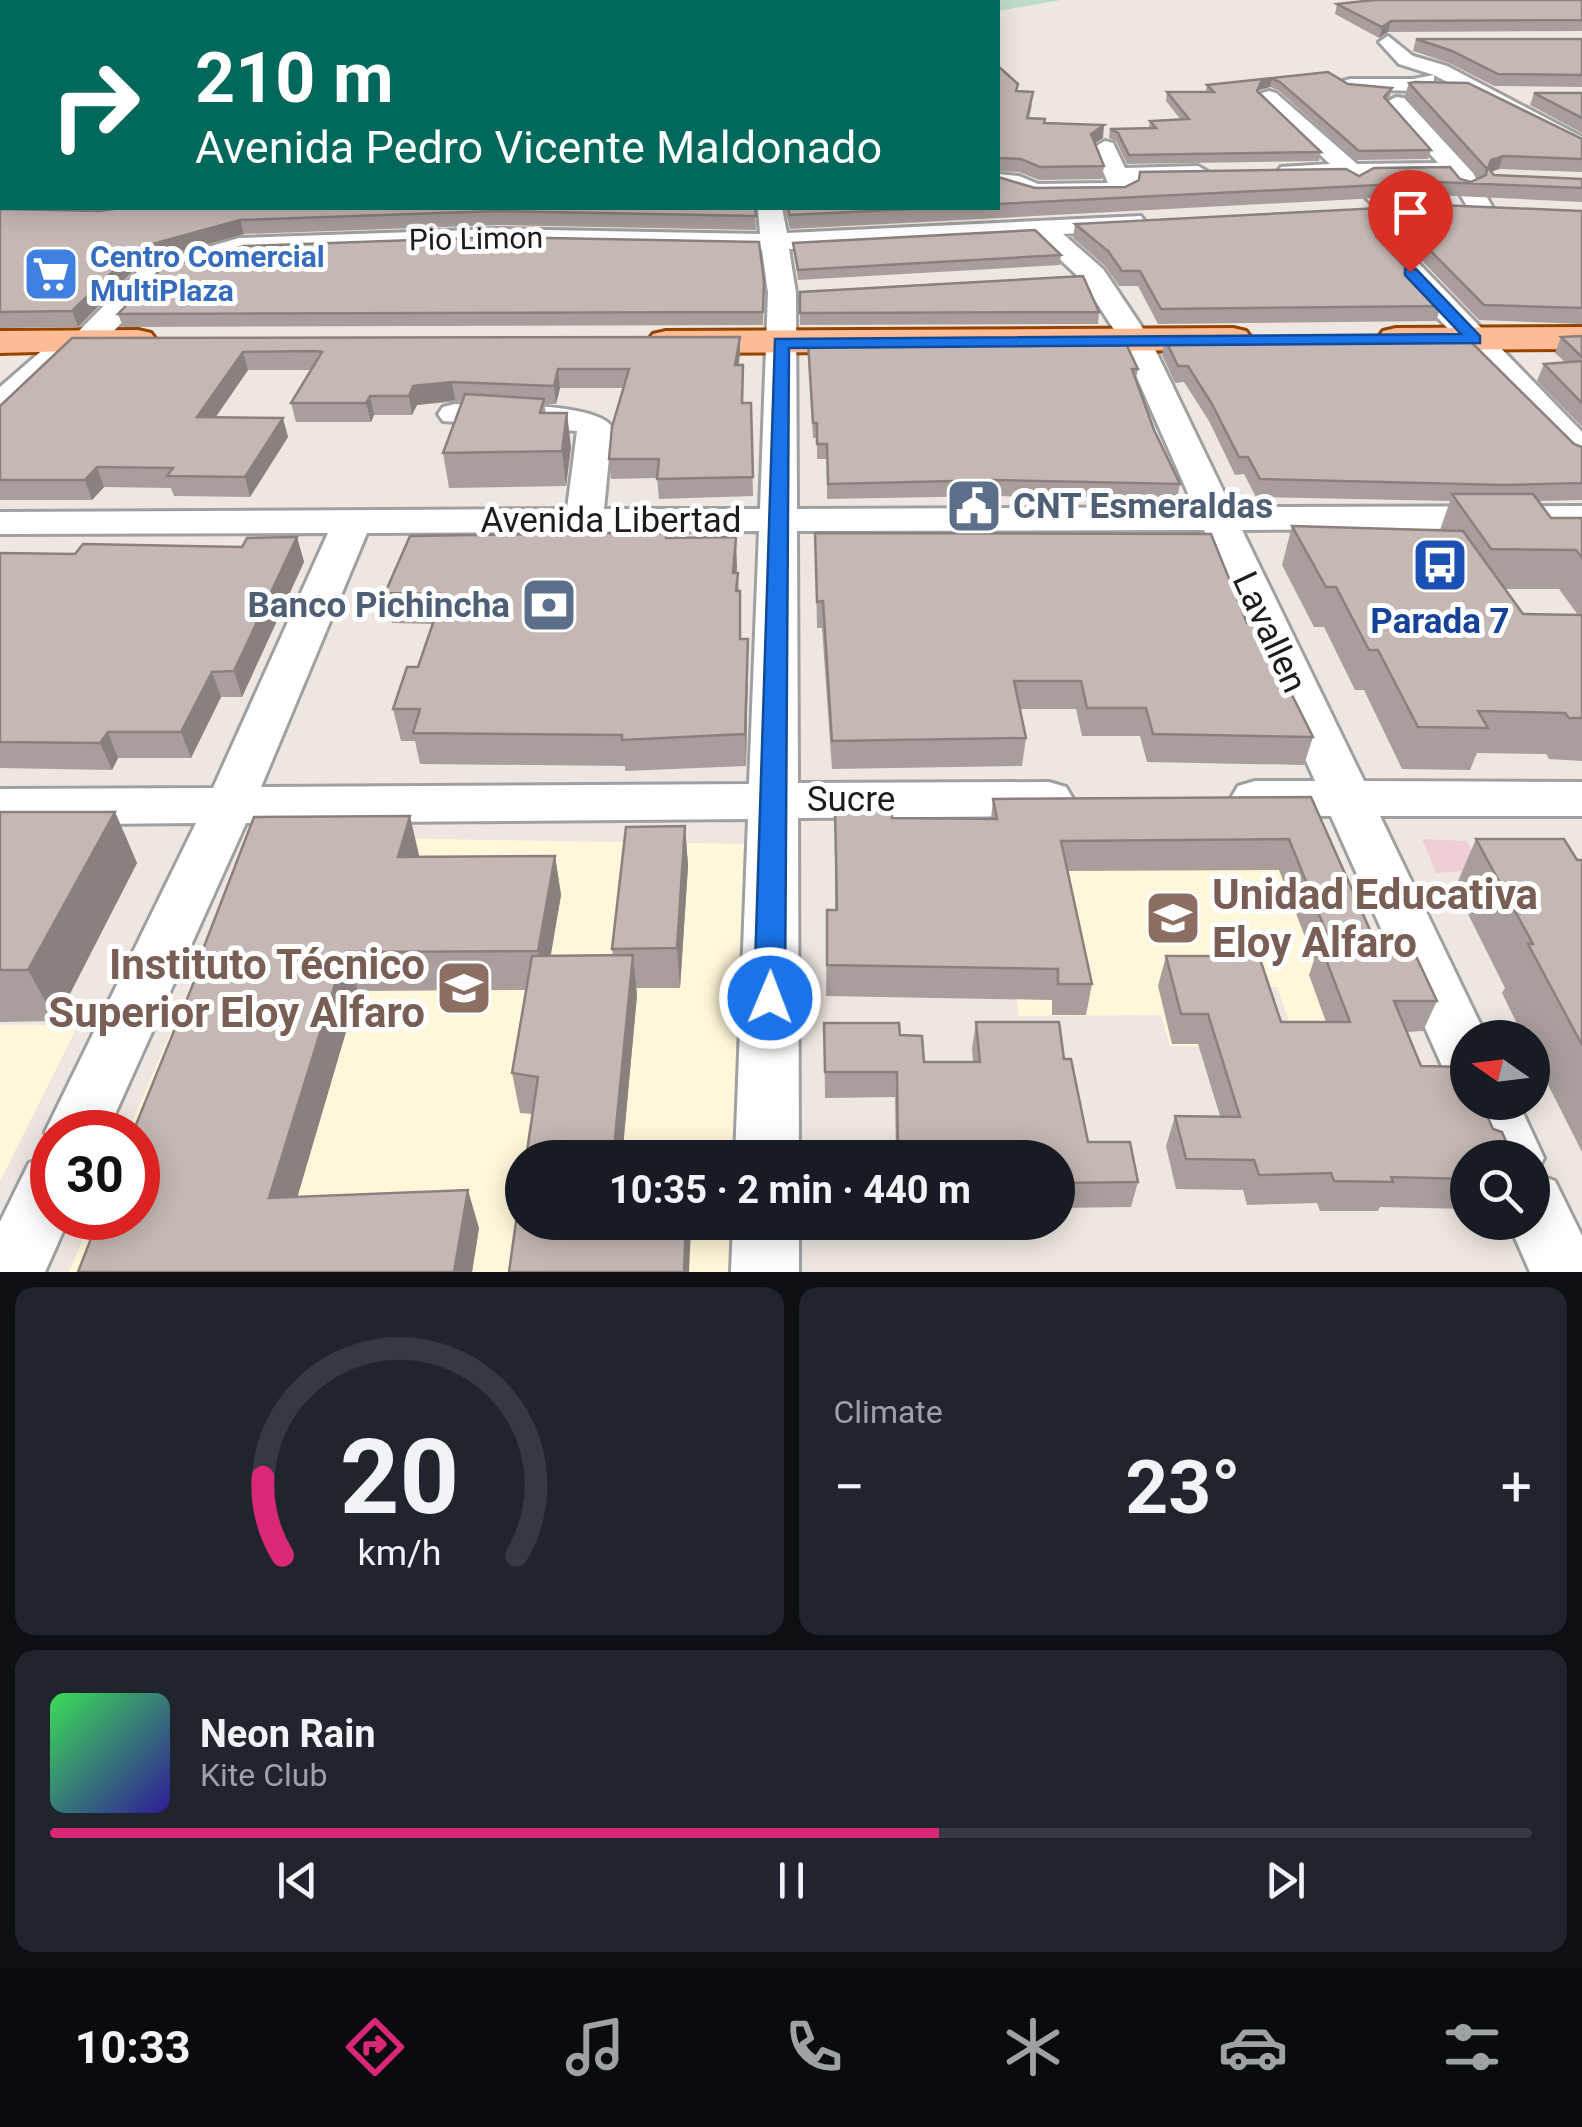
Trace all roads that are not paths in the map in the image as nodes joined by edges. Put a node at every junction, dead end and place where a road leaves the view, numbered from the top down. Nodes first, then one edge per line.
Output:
1 (1407, 42) dead end
2 (1463, 64) edge
3 (1434, 68) junction
4 (1350, 85) edge
5 (1487, 94) junction
6 (1269, 96) edge
7 (1544, 96) edge
8 (1396, 103) edge
9 (1582, 146) edge
10 (1105, 148) dead end
11 (1347, 170) junction
12 (1271, 172) edge
13 (1214, 173) edge
14 (1118, 174) junction
15 (1468, 175) junction
16 (1000, 182) edge
17 (1420, 207) edge
18 (1449, 207) edge
19 (1392, 208) junction
20 (1480, 208) junction
21 (492, 210) edge
22 (1352, 210) edge
23 (1514, 210) edge
24 (1157, 220) edge
25 (774, 225) edge
26 (1040, 227) junction
27 (484, 237) junction
28 (1389, 249) edge
29 (1582, 338) edge
30 (1135, 339) junction
31 (1275, 339) edge
32 (1355, 339) edge
33 (1474, 339) junction
34 (79, 341) junction
35 (166, 341) edge
36 (622, 342) edge
37 (780, 343) junction
38 (9, 350) edge
39 (0, 404) edge
40 (455, 414) edge
41 (1582, 452) edge
42 (1582, 516) edge
43 (584, 520) junction
44 (0, 523) edge
45 (1223, 531) junction
46 (776, 533) junction
47 (347, 534) junction
48 (1582, 544) edge
49 (0, 549) edge
50 (1349, 797) junction
51 (1090, 798) edge
52 (1210, 798) edge
53 (1582, 798) edge
54 (772, 800) junction
55 (229, 806) junction
56 (0, 807) edge
57 (1450, 1020) edge
58 (86, 1110) edge
59 (767, 1140) edge
60 (30, 1231) edge
61 (766, 1240) edge
62 (1549, 1240) edge
63 (11, 1272) edge
64 (765, 1272) edge
65 (1564, 1272) edge

1 - 3 street
2 - 3 street
3 - 4 street
3 - 5 street
5 - 7 street
5 - 9 street
6 - 11 street
8 - 15 street
10 - 14 street
11 - 12 street
11 - 15 street
11 - 19 street
13 - 14 street
14 - 16 street
15 - 20 street
17 - 19 street
18 - 20 street
19 - 22 street
20 - 23 street
21 - 27 street
24 - 26 street, Pio Limon
25 - 26 street, Pio Limon
25 - 27 street, Pio Limon
25 - 37 street
26 - 30 street, Lavallen
27 - 34 street, Pio Limon
28 - 33 street
29 - 33 main road
30 - 31 main road
30 - 37 main road
30 - 45 street, Lavallen
32 - 33 main road
33 - 41 street
34 - 35 main road
34 - 38 main road
34 - 39 street, Pio Limon
36 - 37 main road
37 - 46 street
40 - 43 street
42 - 45 street, Avenida Libertad
43 - 46 street, Avenida Libertad
43 - 47 street, Avenida Libertad
44 - 47 street, Avenida Libertad
45 - 46 street, Avenida Libertad
45 - 48 street, Avenida Libertad
45 - 50 street, Lavallen
46 - 47 street, Avenida Libertad
46 - 54 street
47 - 49 street, Avenida Libertad
47 - 55 street
50 - 52 street
50 - 53 street
50 - 57 street, Lavallen
51 - 54 street, Sucre
54 - 55 street, Sucre
54 - 59 street
55 - 56 street, Sucre
55 - 58 street
60 - 63 street
61 - 64 street
62 - 65 street

